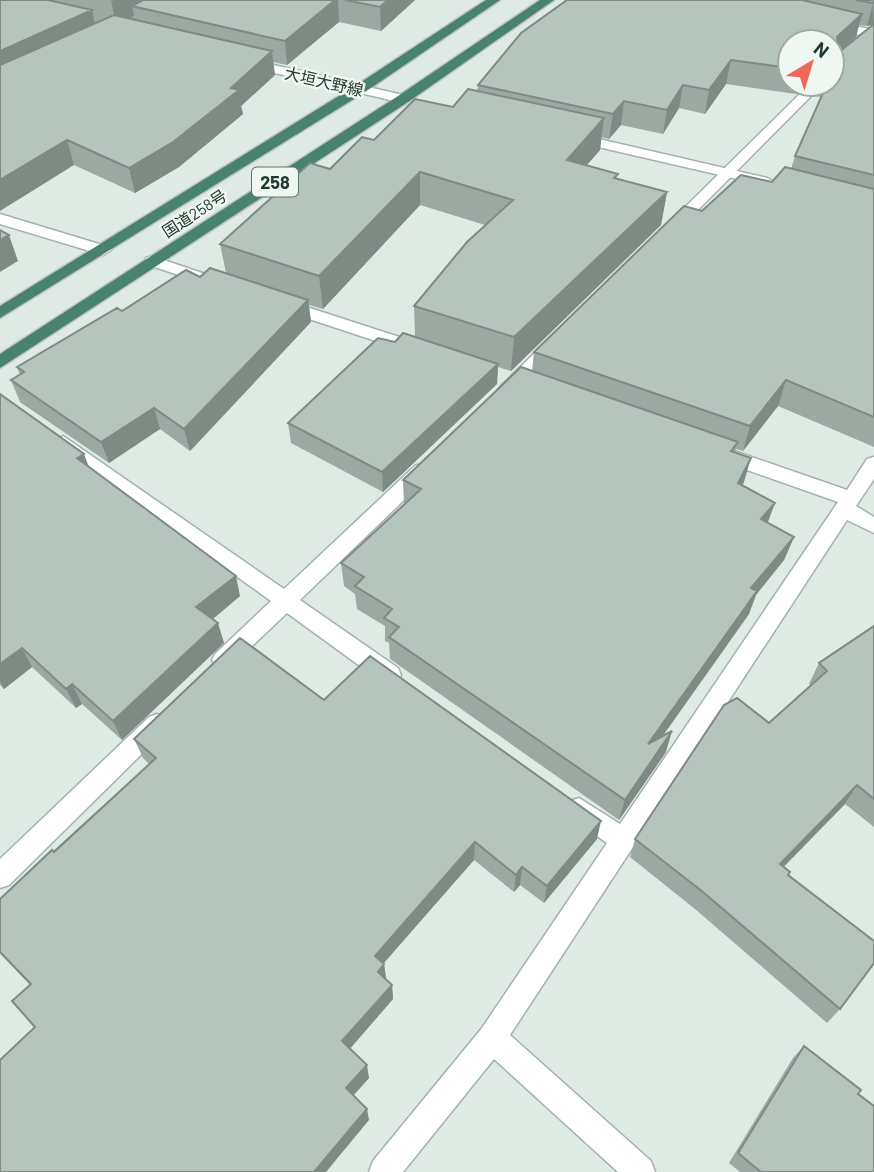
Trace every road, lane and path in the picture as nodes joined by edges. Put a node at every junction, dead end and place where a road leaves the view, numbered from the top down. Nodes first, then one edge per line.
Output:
1 (494, 0) edge
2 (548, 0) edge
3 (816, 22) edge
4 (870, 34) edge
5 (239, 61) edge
6 (360, 89) junction
7 (803, 98) edge
8 (403, 99) junction
9 (428, 105) edge
10 (557, 134) edge
11 (729, 173) junction
12 (782, 186) edge
13 (0, 219) edge
14 (664, 236) edge
15 (103, 250) junction
16 (152, 261) junction
17 (220, 284) edge
18 (259, 297) edge
19 (0, 313) edge
20 (565, 333) edge
21 (439, 356) edge
22 (0, 362) edge
23 (509, 379) junction
24 (541, 390) edge
25 (495, 400) edge
26 (44, 428) edge
27 (708, 449) edge
28 (435, 457) edge
29 (874, 464) edge
30 (846, 503) junction
31 (874, 526) edge
32 (285, 600) junction
33 (206, 677) edge
34 (409, 688) edge
35 (177, 705) edge
36 (556, 792) edge
37 (623, 840) junction
38 (0, 876) edge
39 (492, 1038) junction
40 (384, 1172) edge
41 (640, 1172) edge

1 - 6 highway, 国道258号 / 258
2 - 8 highway, 国道258号 / 258
3 - 4 street
5 - 6 street, 大垣大野線
6 - 8 street, 大垣大野線
6 - 15 highway, 国道258号 / 258
7 - 11 street
8 - 9 street, 大垣大野線
8 - 16 highway, 国道258号 / 258
10 - 11 street
11 - 12 street
11 - 14 street
13 - 15 street
15 - 19 highway, 国道258号 / 258
16 - 17 street
16 - 22 highway, 国道258号 / 258
18 - 21 street
20 - 23 street
23 - 24 street
23 - 25 street
26 - 32 street
27 - 30 street
28 - 32 street
29 - 30 street
30 - 31 street
30 - 37 street
32 - 33 street
32 - 34 street
35 - 38 street
36 - 37 street
37 - 39 street
39 - 40 street
39 - 41 street

